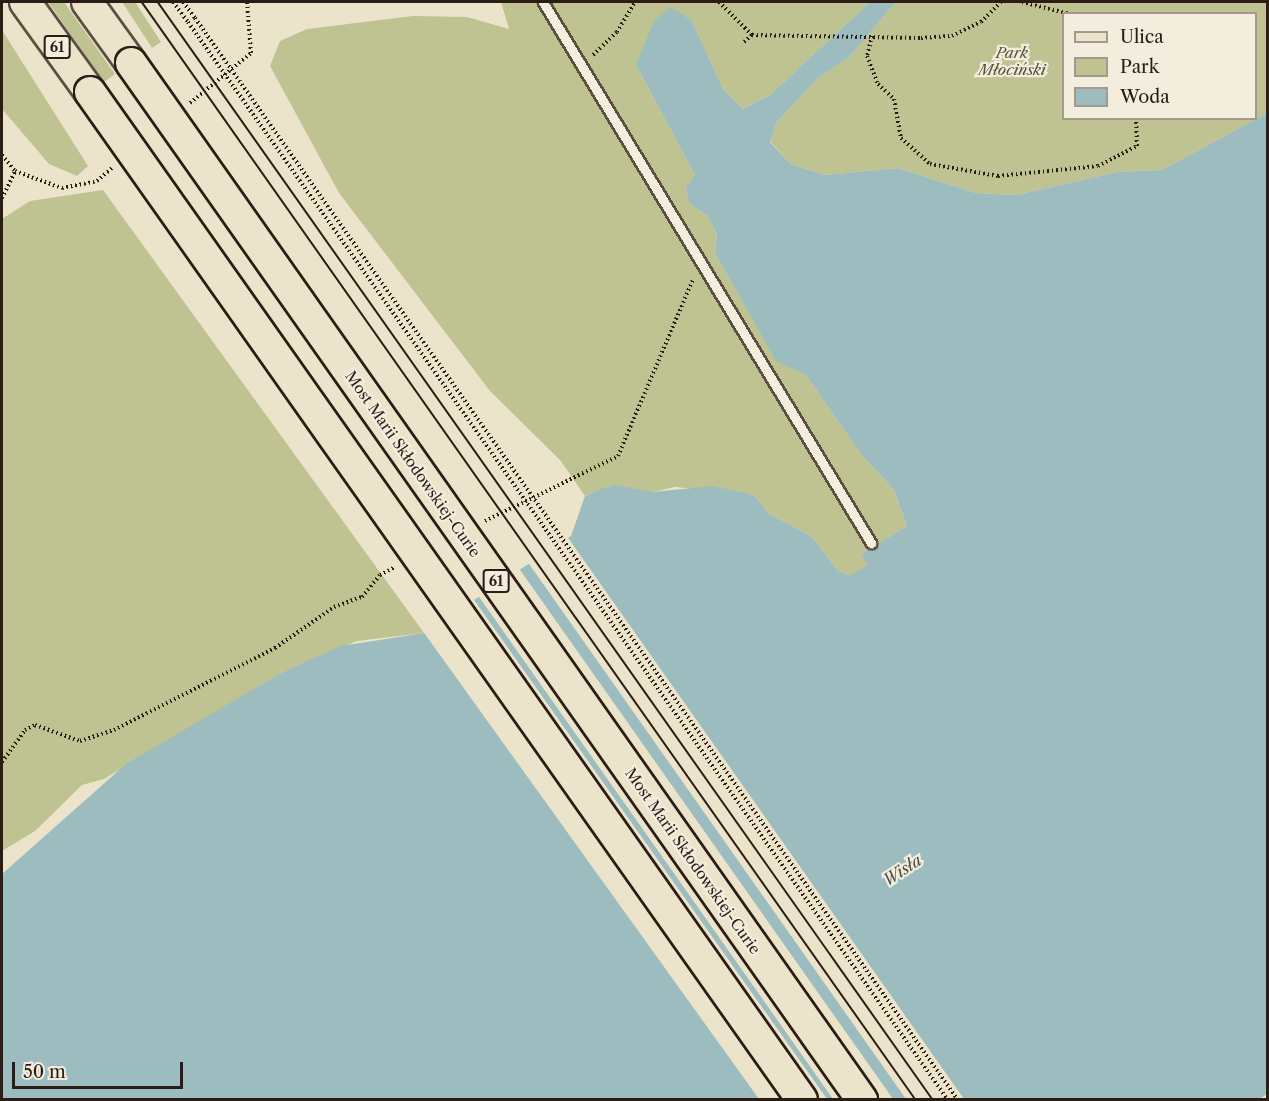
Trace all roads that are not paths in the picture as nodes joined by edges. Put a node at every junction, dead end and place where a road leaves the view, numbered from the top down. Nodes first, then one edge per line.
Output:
1 (25, 2) edge
2 (87, 2) edge
3 (543, 2) edge
4 (871, 543) dead end
5 (802, 1100) edge
6 (862, 1100) edge

1 - 5 main road, 61, bridge
2 - 6 main road, Most Marii Skłodowskiej-Curie / 61, bridge
3 - 4 lane

